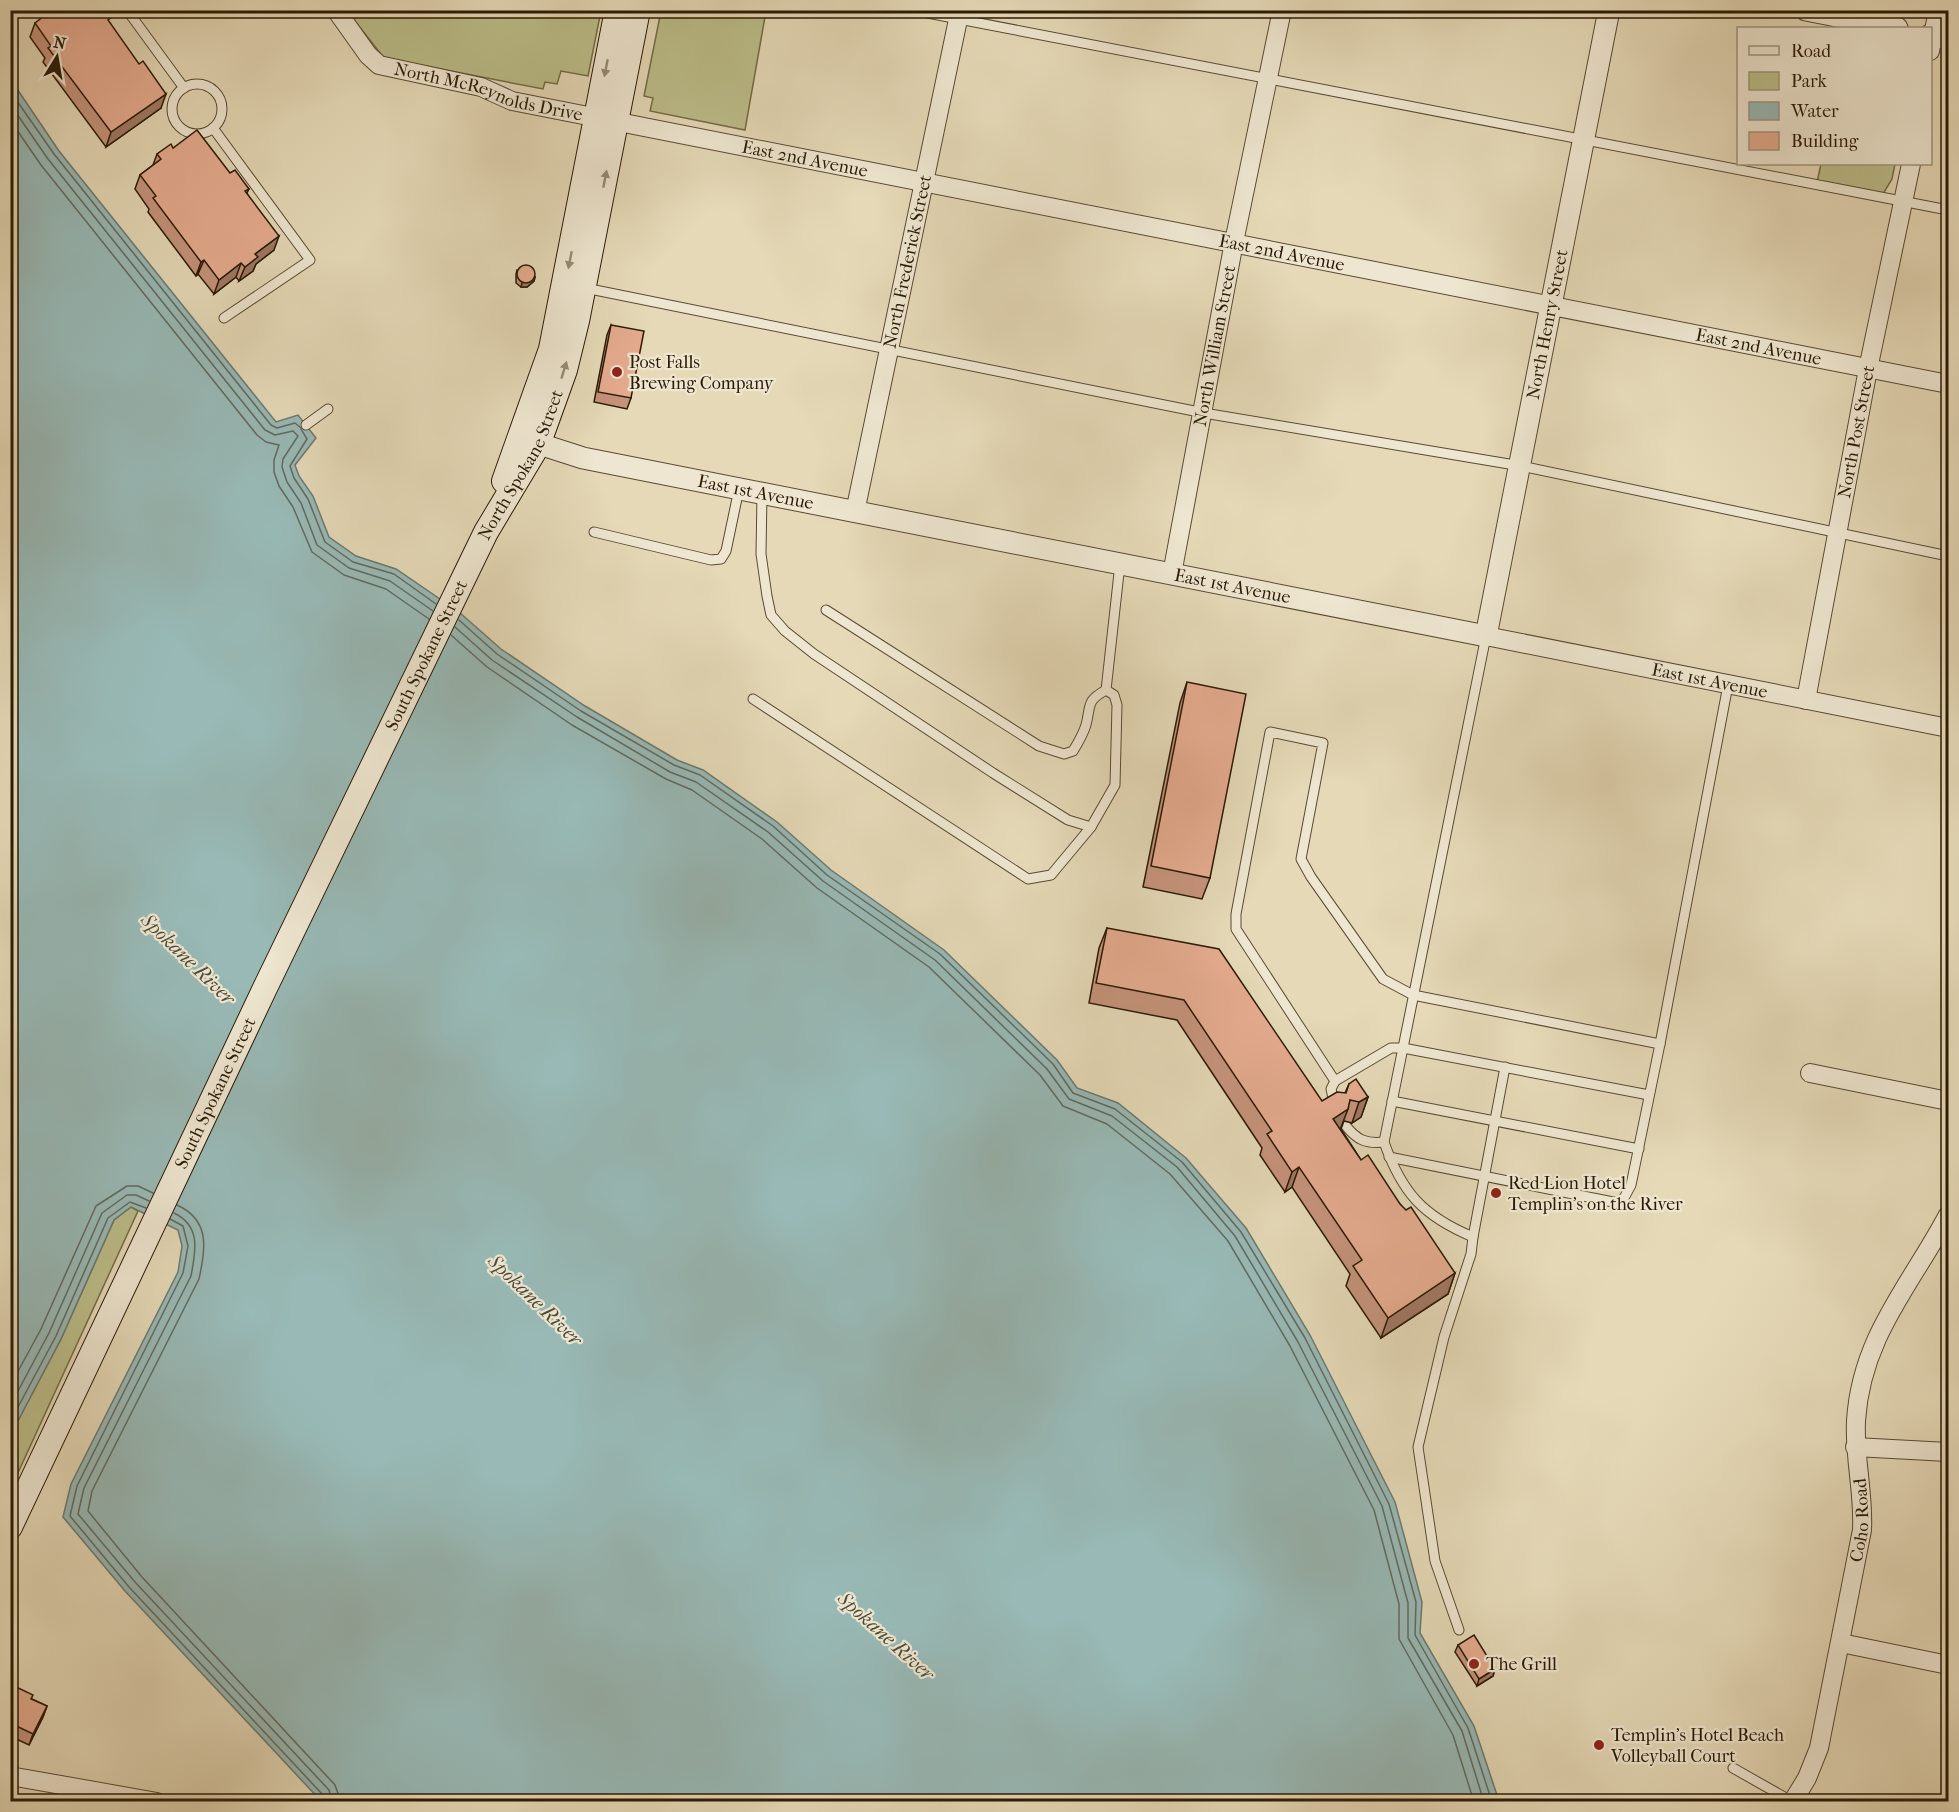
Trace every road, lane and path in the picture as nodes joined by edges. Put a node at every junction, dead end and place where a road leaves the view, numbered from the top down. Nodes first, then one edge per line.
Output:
1 (127, 10) edge
2 (336, 10) edge
3 (617, 10) edge
4 (638, 10) edge
5 (912, 10) edge
6 (1282, 10) edge
7 (1609, 10) edge
8 (1806, 10) edge
9 (1938, 10) edge
10 (959, 15) edge
11 (1892, 27) edge
12 (1936, 40) edge
13 (1267, 78) junction
14 (184, 88) junction
15 (607, 119) junction
16 (213, 128) junction
17 (1584, 138) junction
18 (1911, 165) edge
19 (924, 183) junction
20 (1904, 201) junction
21 (1948, 210) edge
22 (1234, 242) junction
23 (585, 288) junction
24 (1552, 305) junction
25 (224, 318) dead end
26 (890, 351) junction
27 (1868, 369) junction
28 (1948, 384) edge
29 (328, 409) dead end
30 (1204, 413) junction
31 (306, 424) dead end
32 (529, 441) junction
33 (1521, 466) junction
34 (738, 489) junction
35 (762, 494) junction
36 (855, 512) junction
37 (486, 532) joint
38 (594, 532) dead end
39 (1837, 534) junction
40 (1948, 555) edge
41 (1120, 564) junction
42 (1172, 574) junction
43 (826, 610) dead end
44 (1486, 636) junction
45 (1728, 685) junction
46 (1106, 690) junction
47 (753, 699) dead end
48 (1806, 700) junction
49 (1948, 728) edge
50 (1091, 827) junction
51 (1413, 995) junction
52 (1660, 1044) junction
53 (1403, 1048) junction
54 (1505, 1067) junction
55 (1810, 1073) dead end
56 (1335, 1081) junction
57 (1649, 1095) junction
58 (1392, 1101) junction
59 (1948, 1101) edge
60 (1335, 1108) edge
61 (1495, 1121) junction
62 (1346, 1126) edge
63 (1384, 1142) junction
64 (1638, 1149) junction
65 (1389, 1157) junction
66 (1484, 1176) junction
67 (1948, 1215) edge
68 (1473, 1237) junction
69 (1855, 1447) junction
70 (1948, 1452) edge
71 (10, 1527) edge
72 (1459, 1630) dead end
73 (1841, 1643) junction
74 (1948, 1665) edge
75 (1733, 1768) dead end
76 (10, 1776) edge
77 (1793, 1801) edge
78 (157, 1802) edge

1 - 14 lane
2 - 15 street, North McReynolds Drive
3 -> 15 main road, North Spokane Street
4 - 15 main road, North Spokane Street
5 - 10 lane
6 - 13 street, North William Street
7 - 17 street, North Henry Street
8 - 11 street
9 - 12 street
10 - 13 lane
10 - 19 street, North Frederick Street
13 - 17 lane
13 - 22 street, North William Street
14 - 16 lane
14 - 16 lane
15 - 19 street, East 2nd Avenue
23 -> 15 main road, North Spokane Street
15 -> 32 main road, North Spokane Street
16 - 25 lane
17 - 20 lane
17 - 24 street, North Henry Street
18 - 20 street, North Post Street
19 - 22 street, East 2nd Avenue
19 - 26 street, North Frederick Street
20 - 21 lane
20 - 27 street, North Post Street
22 - 24 street, East 2nd Avenue
22 - 30 street, North William Street
23 - 26 lane
32 -> 23 main road, North Spokane Street
24 - 27 street, East 2nd Avenue
24 - 33 street, North Henry Street
26 - 30 lane
26 - 36 street, North Frederick Street
27 - 28 street, East 2nd Avenue
27 - 39 street, North Post Street
29 - 31 lane
30 - 33 lane
30 - 42 street, North William Street
32 - 34 street, East 1st Avenue
32 - 37 main road, North Spokane Street
33 - 39 lane
33 - 44 street, North Henry Street
34 - 35 street, East 1st Avenue
34 - 38 lane
35 - 36 street, East 1st Avenue
35 - 50 lane
36 - 41 street, East 1st Avenue
37 - 71 main road, South Spokane Street
39 - 40 lane
39 - 48 street, North Post Street
41 - 42 street, East 1st Avenue
41 - 46 lane
42 - 44 street, East 1st Avenue
43 - 46 lane
44 - 45 street, East 1st Avenue
44 - 51 lane
45 - 48 street, East 1st Avenue
45 - 52 lane
46 - 50 lane
47 - 50 lane
48 - 49 street, East 1st Avenue
51 - 52 lane
51 - 53 lane
51 - 56 lane
52 - 57 lane
53 - 54 lane
53 - 56 lane
53 - 58 lane
54 - 57 lane
54 - 61 lane
55 - 59 street
56 - 60 lane
57 - 64 lane
58 - 61 lane
58 - 63 lane
61 - 64 lane
61 - 66 lane
62 - 63 lane
63 - 65 lane
64 - 66 lane
65 - 66 lane
65 - 68 lane
66 - 68 lane
67 - 69 street, Coho Road
68 - 72 lane
69 - 70 street
69 - 73 street, Coho Road
73 - 74 street
73 - 77 street, Coho Road
75 - 77 lane
76 - 78 street

